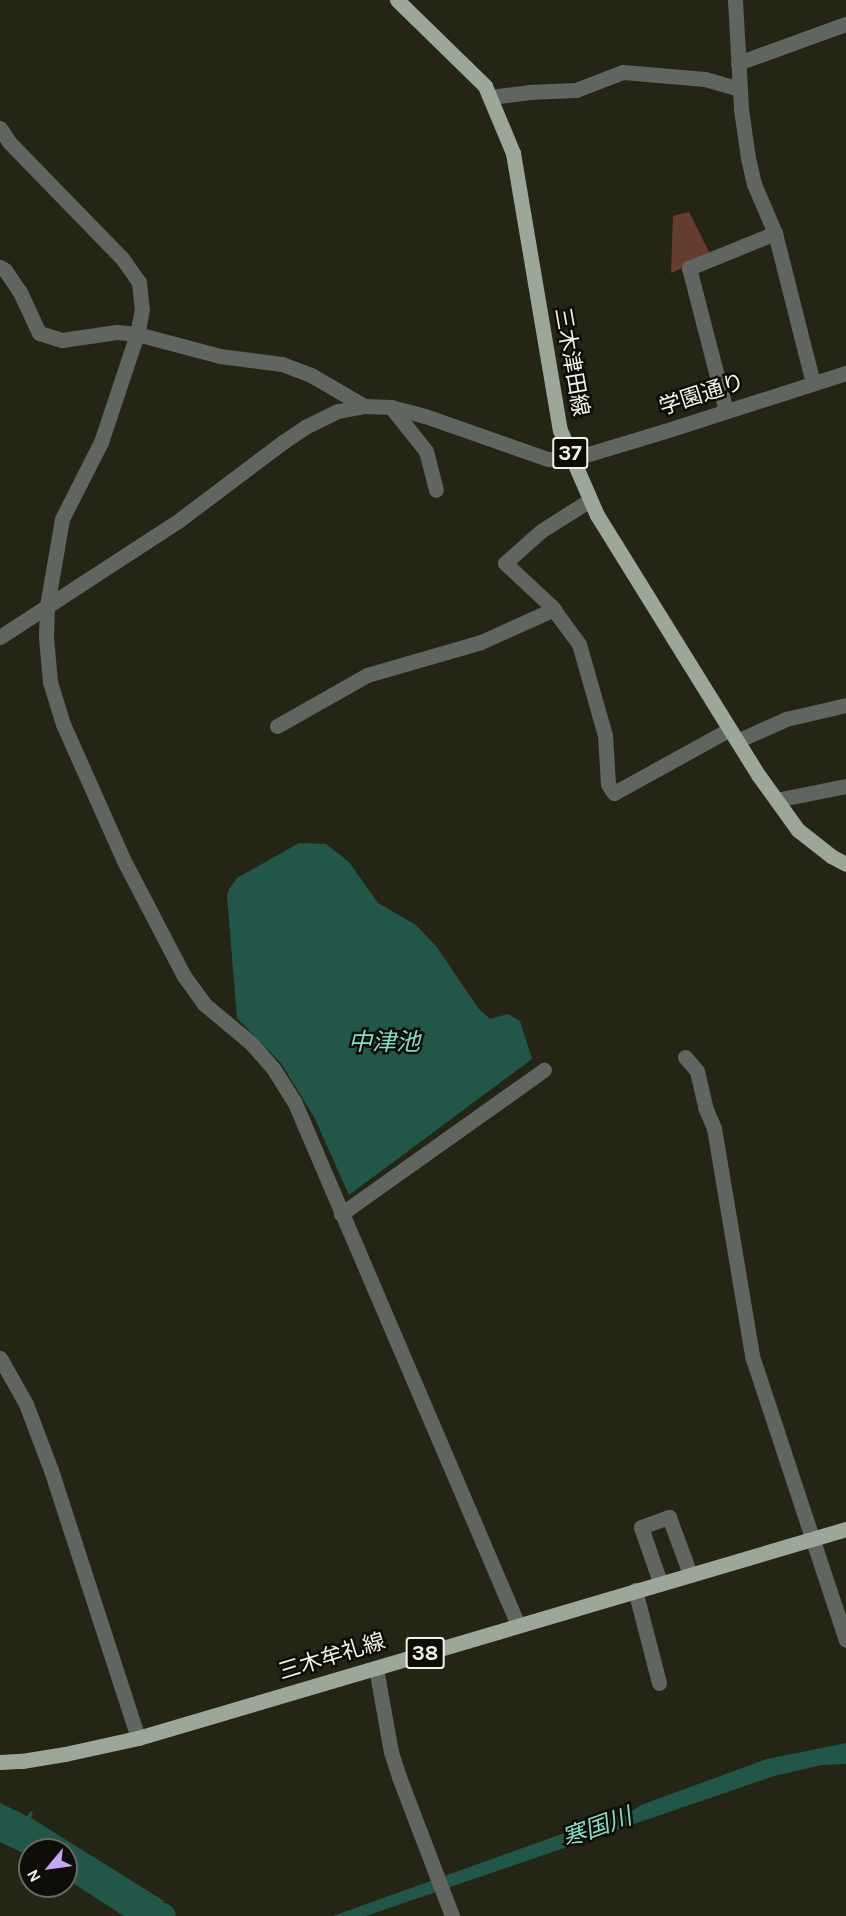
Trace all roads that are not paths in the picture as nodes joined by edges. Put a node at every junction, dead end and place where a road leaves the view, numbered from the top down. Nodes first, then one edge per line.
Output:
1 (397, 0) edge
2 (735, 0) edge
3 (846, 24) edge
4 (738, 63) junction
5 (740, 89) junction
6 (490, 98) junction
7 (0, 128) edge
8 (774, 233) junction
9 (0, 267) edge
10 (137, 334) junction
11 (846, 373) edge
12 (813, 383) junction
13 (364, 406) junction
14 (391, 407) junction
15 (726, 411) junction
16 (572, 459) junction
17 (436, 490) dead end
18 (590, 501) junction
19 (47, 606) junction
20 (554, 609) junction
21 (0, 637) edge
22 (846, 705) edge
23 (277, 726) dead end
24 (733, 735) junction
25 (846, 786) edge
26 (776, 800) junction
27 (846, 864) edge
28 (684, 1058) dead end
29 (544, 1070) dead end
30 (341, 1214) junction
31 (0, 1358) edge
32 (846, 1529) edge
33 (814, 1539) junction
34 (690, 1574) junction
35 (660, 1582) junction
36 (635, 1590) junction
37 (518, 1624) junction
38 (846, 1640) edge
39 (376, 1668) junction
40 (658, 1683) dead end
41 (138, 1738) junction
42 (0, 1762) edge
43 (452, 1916) edge

1 - 6 main road, 三木津田線 / 37
2 - 4 street
3 - 4 street
4 - 5 street
5 - 6 street
5 - 8 street
6 - 16 main road, 三木津田線 / 37
7 - 10 street
8 - 12 street
8 - 15 street
9 - 10 street
10 - 13 street
10 - 19 street
11 - 12 street, 学園通り
12 - 15 street, 学園通り
13 - 14 street
13 - 19 street
14 - 16 street
14 - 17 street
15 - 16 street, 学園通り
16 - 18 main road, 三木津田線 / 37
18 - 20 street
18 - 24 main road, 三木津田線 / 37
19 - 21 street
19 - 30 street
20 - 23 street
20 - 24 street
22 - 24 street
24 - 26 main road, 三木津田線 / 37
25 - 26 street
26 - 27 main road, 三木津田線 / 37
28 - 33 street
29 - 30 street
30 - 37 street
31 - 41 street
32 - 33 main road, 三木牟礼線 / 38
33 - 34 main road, 三木牟礼線 / 38
33 - 38 street
34 - 35 main road, 三木牟礼線 / 38
34 - 35 street
35 - 36 main road, 三木牟礼線 / 38
36 - 37 main road, 三木牟礼線 / 38
36 - 40 street
37 - 39 main road, 三木牟礼線 / 38
39 - 41 main road, 三木牟礼線 / 38
39 - 43 street
41 - 42 main road, 三木牟礼線 / 38

